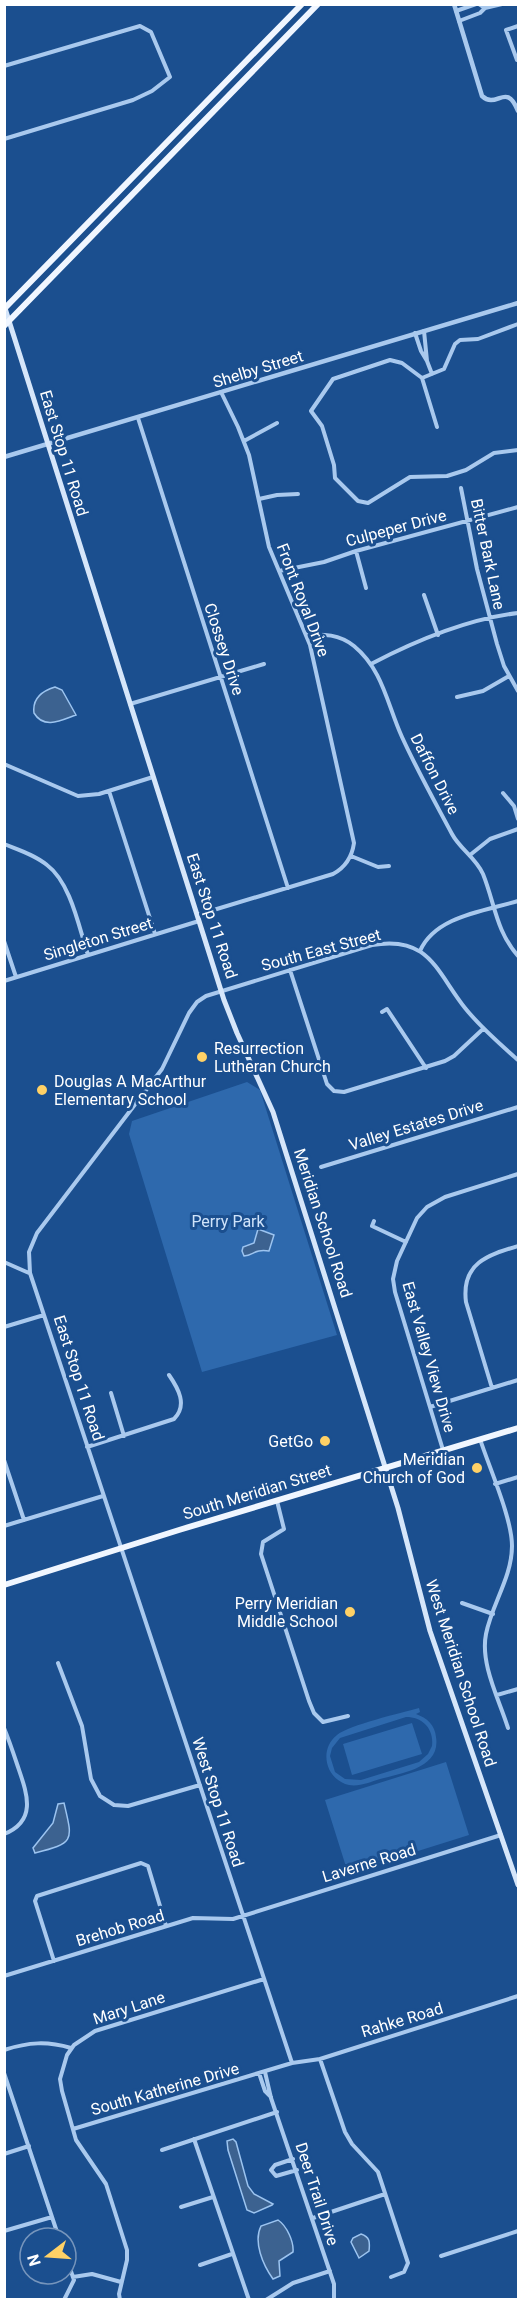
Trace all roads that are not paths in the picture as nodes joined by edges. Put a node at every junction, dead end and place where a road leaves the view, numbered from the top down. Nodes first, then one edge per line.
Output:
1 (302, 4) edge
2 (318, 4) edge
3 (453, 4) edge
4 (477, 4) edge
5 (502, 4) edge
6 (485, 8) junction
7 (456, 11) junction
8 (459, 21) junction
9 (519, 26) edge
10 (519, 59) edge
11 (4, 66) edge
12 (519, 111) edge
13 (4, 139) edge
14 (519, 303) edge
15 (5, 308) edge
16 (7, 324) edge
17 (519, 324) edge
18 (424, 331) junction
19 (415, 333) junction
20 (427, 361) junction
21 (432, 374) junction
22 (422, 378) junction
23 (221, 392) junction
24 (138, 418) junction
25 (278, 423) dead end
26 (437, 427) dead end
27 (244, 441) junction
28 (47, 444) junction
29 (519, 450) edge
30 (4, 457) edge
31 (461, 488) dead end
32 (298, 494) dead end
33 (259, 499) junction
34 (519, 507) edge
35 (469, 520) junction
36 (356, 551) junction
37 (279, 571) junction
38 (366, 588) dead end
39 (424, 596) dead end
40 (519, 613) edge
41 (489, 617) junction
42 (306, 635) junction
43 (438, 635) junction
44 (264, 663) dead end
45 (371, 664) junction
46 (221, 676) junction
47 (509, 676) junction
48 (519, 691) edge
49 (457, 697) dead end
50 (130, 704) junction
51 (4, 764) edge
52 (153, 777) junction
53 (109, 791) junction
54 (502, 793) dead end
55 (519, 819) edge
56 (519, 829) edge
57 (4, 844) edge
58 (470, 855) junction
59 (351, 856) junction
60 (388, 866) dead end
61 (288, 888) junction
62 (519, 901) edge
63 (494, 908) junction
64 (198, 918) junction
65 (155, 934) junction
66 (4, 941) edge
67 (420, 951) junction
68 (88, 955) junction
69 (519, 956) edge
70 (290, 970) junction
71 (16, 977) junction
72 (4, 981) edge
73 (221, 991) junction
74 (382, 1012) dead end
75 (483, 1029) junction
76 (519, 1060) edge
77 (426, 1068) junction
78 (519, 1107) edge
79 (321, 1167) dead end
80 (519, 1174) edge
81 (374, 1221) dead end
82 (406, 1242) junction
83 (519, 1245) edge
84 (4, 1262) edge
85 (30, 1273) junction
86 (44, 1315) junction
87 (4, 1327) edge
88 (169, 1374) dead end
89 (519, 1380) edge
90 (492, 1388) junction
91 (111, 1393) dead end
92 (430, 1407) junction
93 (519, 1428) edge
94 (124, 1436) junction
95 (480, 1439) junction
96 (87, 1448) junction
97 (443, 1450) junction
98 (4, 1460) edge
99 (384, 1468) junction
100 (519, 1477) edge
101 (495, 1484) junction
102 (103, 1496) junction
103 (278, 1501) junction
104 (24, 1520) junction
105 (4, 1526) edge
106 (121, 1549) junction
107 (4, 1585) edge
108 (462, 1603) dead end
109 (493, 1614) junction
110 (58, 1663) dead end
111 (519, 1689) edge
112 (497, 1695) junction
113 (348, 1716) dead end
114 (4, 1728) edge
115 (508, 1728) dead end
116 (200, 1785) junction
117 (4, 1834) edge
118 (502, 1834) junction
119 (519, 1885) edge
120 (243, 1916) junction
121 (166, 1926) junction
122 (54, 1961) junction
123 (4, 1976) edge
124 (264, 1979) junction
125 (519, 1996) edge
126 (71, 2048) junction
127 (4, 2050) edge
128 (320, 2059) junction
129 (292, 2063) junction
130 (265, 2072) junction
131 (4, 2073) edge
132 (259, 2073) junction
133 (271, 2098) junction
134 (276, 2112) junction
135 (73, 2128) junction
136 (194, 2139) junction
137 (29, 2146) junction
138 (162, 2150) dead end
139 (4, 2154) edge
140 (293, 2158) junction
141 (297, 2170) junction
142 (385, 2194) junction
143 (213, 2197) junction
144 (181, 2207) dead end
145 (52, 2217) junction
146 (313, 2218) junction
147 (55, 2226) edge
148 (4, 2231) edge
149 (519, 2231) edge
150 (232, 2254) junction
151 (441, 2256) dead end
152 (200, 2265) dead end
153 (330, 2271) junction
154 (78, 2276) edge
155 (391, 2277) dead end
156 (122, 2282) junction
157 (71, 2286) edge
158 (64, 2300) edge
159 (120, 2300) edge
160 (249, 2300) edge
161 (266, 2300) edge
162 (334, 2300) edge

1 - 15 main road
2 - 16 main road
3 - 7 street
4 - 6 street
4 - 7 street
5 - 6 street
6 - 8 street
7 - 8 street
8 - 12 street
9 - 10 street
11 - 13 street
14 - 18 street, Shelby Street
15 - 16 main road, East Stop 11 Road
16 - 28 main road, East Stop 11 Road
17 - 21 street
18 - 19 street, Shelby Street
18 - 20 street
19 - 20 street
19 - 23 street, Shelby Street
20 - 21 street
21 - 22 street
22 - 26 street
22 - 29 street
23 - 24 street, Shelby Street
23 - 27 street, Front Royal Drive
24 - 28 street, Shelby Street
24 - 46 street, Clossey Drive
25 - 27 street
27 - 33 street, Front Royal Drive
28 - 30 street, Shelby Street
28 - 50 main road, East Stop 11 Road
31 - 35 street, Bitter Bark Lane
32 - 33 street
33 - 37 street, Front Royal Drive
34 - 35 street, Culpeper Drive
35 - 36 street, Culpeper Drive
35 - 41 street, Bitter Bark Lane
36 - 37 street, Culpeper Drive
36 - 38 street
37 - 42 street, Front Royal Drive
39 - 43 street
40 - 41 street
41 - 43 street
41 - 47 street, Bitter Bark Lane
42 - 45 street, Daffon Drive
42 - 59 street, Front Royal Drive
43 - 45 street
44 - 46 street
45 - 58 street, Daffon Drive
46 - 50 street
46 - 61 street, Clossey Drive
47 - 48 street, Bitter Bark Lane
47 - 49 street
50 - 52 main road, East Stop 11 Road
51 - 53 street
52 - 53 street
52 - 64 main road, East Stop 11 Road
53 - 65 street
54 - 55 street
56 - 58 street
57 - 68 street
58 - 63 street, Daffon Drive
59 - 60 street
59 - 61 street, Singleton Street
61 - 64 street, Singleton Street
62 - 63 street
63 - 67 street
63 - 69 street, Daffon Drive
64 - 65 street, Singleton Street
64 - 73 main road, East Stop 11 Road
65 - 68 street, Singleton Street
66 - 71 street
67 - 70 street, South East Street
67 - 75 street
68 - 71 street, Singleton Street
70 - 73 street, South East Street
70 - 77 street
71 - 72 street, Singleton Street
73 - 85 street, East Stop 11 Road
73 - 99 main road, Meridian School Road
74 - 77 street
75 - 76 street
75 - 77 street
78 - 79 street, Valley Estates Drive
80 - 82 street, East Valley View Drive
81 - 82 street
82 - 92 street, East Valley View Drive
83 - 90 street
84 - 85 street
85 - 86 street, East Stop 11 Road
86 - 87 street
86 - 96 street, East Stop 11 Road
88 - 94 street
89 - 90 street
90 - 92 street
91 - 94 street
92 - 97 street, East Valley View Drive
93 - 95 main road, South Meridian Street
94 - 96 street
95 - 97 main road, South Meridian Street
95 - 101 street
96 - 102 street, East Stop 11 Road
97 - 99 main road, South Meridian Street
98 - 104 street
99 - 103 main road, South Meridian Street
99 - 118 main road, West Meridian School Road
100 - 101 street
101 - 109 street
102 - 104 street
102 - 106 street, East Stop 11 Road
103 - 106 main road, South Meridian Street
103 - 113 street
104 - 105 street
106 - 107 main road, South Meridian Street
106 - 116 street, West Stop 11 Road
108 - 109 street
109 - 112 street
110 - 116 street
111 - 112 street
112 - 115 street
114 - 117 street
116 - 120 street, West Stop 11 Road
118 - 119 main road, West Meridian School Road
118 - 120 street, Laverne Road
120 - 121 street, Brehob Road
120 - 124 street, West Stop 11 Road
121 - 122 street, Brehob Road
121 - 122 street
122 - 123 street, Brehob Road
124 - 126 street, Mary Lane
124 - 129 street, West Stop 11 Road
125 - 128 street, Rahke Road
126 - 127 street
126 - 135 street
128 - 129 street, Rahke Road
128 - 142 street
129 - 130 street, South Katherine Drive
130 - 132 street, South Katherine Drive
130 - 133 street
131 - 137 street
132 - 133 street
132 - 135 street, South Katherine Drive
133 - 134 street, Deer Trail Drive
134 - 136 street
134 - 140 street, Deer Trail Drive
135 - 156 street
136 - 138 street
136 - 143 street
137 - 139 street
137 - 145 street
140 - 141 street, Deer Trail Drive
140 - 141 street
141 - 146 street, Deer Trail Drive
142 - 146 street
142 - 155 street
143 - 144 street
143 - 150 street
145 - 147 street
145 - 148 street
146 - 153 street, Deer Trail Drive
149 - 151 street
150 - 152 street
150 - 160 street
153 - 161 street
153 - 162 street, Deer Trail Drive
154 - 156 street
156 - 159 street
157 - 158 street

